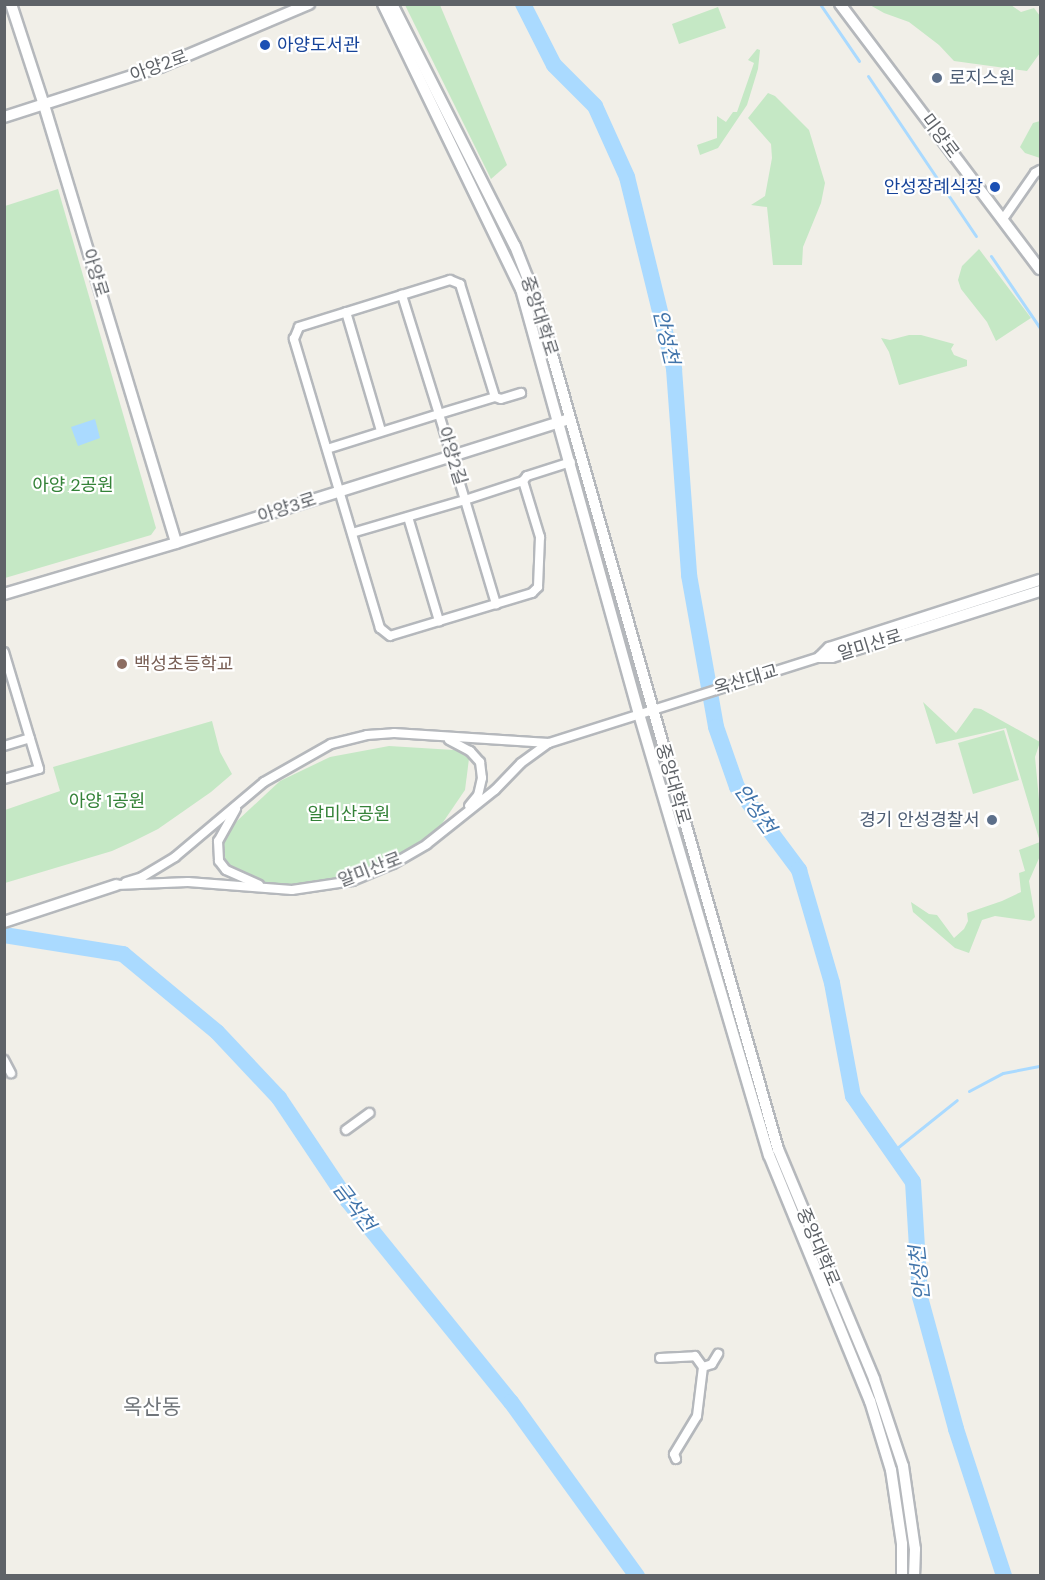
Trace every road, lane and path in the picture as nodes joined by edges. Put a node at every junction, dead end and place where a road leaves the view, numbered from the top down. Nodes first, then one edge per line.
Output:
1 (11, 4) edge
2 (309, 4) edge
3 (383, 4) edge
4 (392, 4) edge
5 (840, 4) edge
6 (44, 105) junction
7 (4, 117) edge
8 (1041, 170) edge
9 (1003, 219) junction
10 (1041, 269) edge
11 (402, 295) junction
12 (346, 312) junction
13 (521, 393) dead end
14 (495, 397) junction
15 (439, 414) junction
16 (564, 420) junction
17 (381, 431) junction
18 (327, 449) junction
19 (452, 456) junction
20 (571, 462) junction
21 (523, 481) junction
22 (339, 492) junction
23 (465, 500) junction
24 (408, 517) junction
25 (352, 533) junction
26 (176, 543) junction
27 (1041, 580) edge
28 (1041, 591) edge
29 (4, 594) edge
30 (496, 604) junction
31 (439, 621) junction
32 (4, 652) edge
33 (820, 657) junction
34 (672, 703) joint
35 (651, 710) junction
36 (639, 714) junction
37 (411, 734) junction
38 (30, 738) junction
39 (549, 743) junction
40 (4, 746) edge
41 (4, 779) edge
42 (242, 800) junction
43 (444, 830) junction
44 (116, 885) junction
45 (270, 889) junction
46 (4, 922) edge
47 (4, 1060) edge
48 (11, 1073) dead end
49 (369, 1113) dead end
50 (346, 1130) dead end
51 (718, 1354) dead end
52 (660, 1358) dead end
53 (703, 1367) junction
54 (676, 1459) dead end
55 (902, 1575) edge
56 (914, 1575) edge

1 - 6 street, 아양로
2 - 6 street, 아양2로
3 - 16 street, 중앙대학로
4 - 16 street, 중앙대학로
5 - 9 street, 미양로
6 - 7 street, 아양2로
6 - 26 street, 아양로
8 - 9 street
9 - 10 street, 미양로
11 - 12 street
11 - 14 street
11 - 15 street
12 - 17 street
12 - 18 street
13 - 14 street, 아양2길
14 - 15 street, 아양2길
15 - 17 street
15 - 19 street, 아양2길
16 - 19 street, 아양3로
16 - 20 street, 중앙대학로
16 - 35 street, 중앙대학로
17 - 18 street
18 - 22 street
19 - 22 street, 아양3로
19 - 23 street, 아양2길
20 - 21 street, 아양2길
20 - 36 street, 중앙대학로
21 - 23 street, 아양2길
21 - 30 street
22 - 25 street
22 - 26 street, 아양3로
23 - 24 street
23 - 30 street
24 - 25 street
24 - 31 street
25 - 31 street
26 - 29 street, 아양3로
27 - 33 street, 알미산로
28 - 33 street, 알미산로
30 - 31 street
32 - 38 street
33 - 34 street, 옥산대교
34 - 35 street, 알미산로
35 - 36 street, 알미산로
35 - 56 street, 중앙대학로
36 - 39 street, 알미산로
36 - 55 street, 중앙대학로
37 - 39 street, 알미산로
37 - 42 street, 알미산로
37 - 43 street
38 - 40 street
38 - 41 street
39 - 43 street, 알미산로
42 - 44 street, 알미산로
42 - 45 street
43 - 45 street, 알미산로
44 - 45 street, 알미산로
44 - 46 street, 알미산로
47 - 48 street
49 - 50 street
51 - 53 street
52 - 53 street
53 - 54 street

